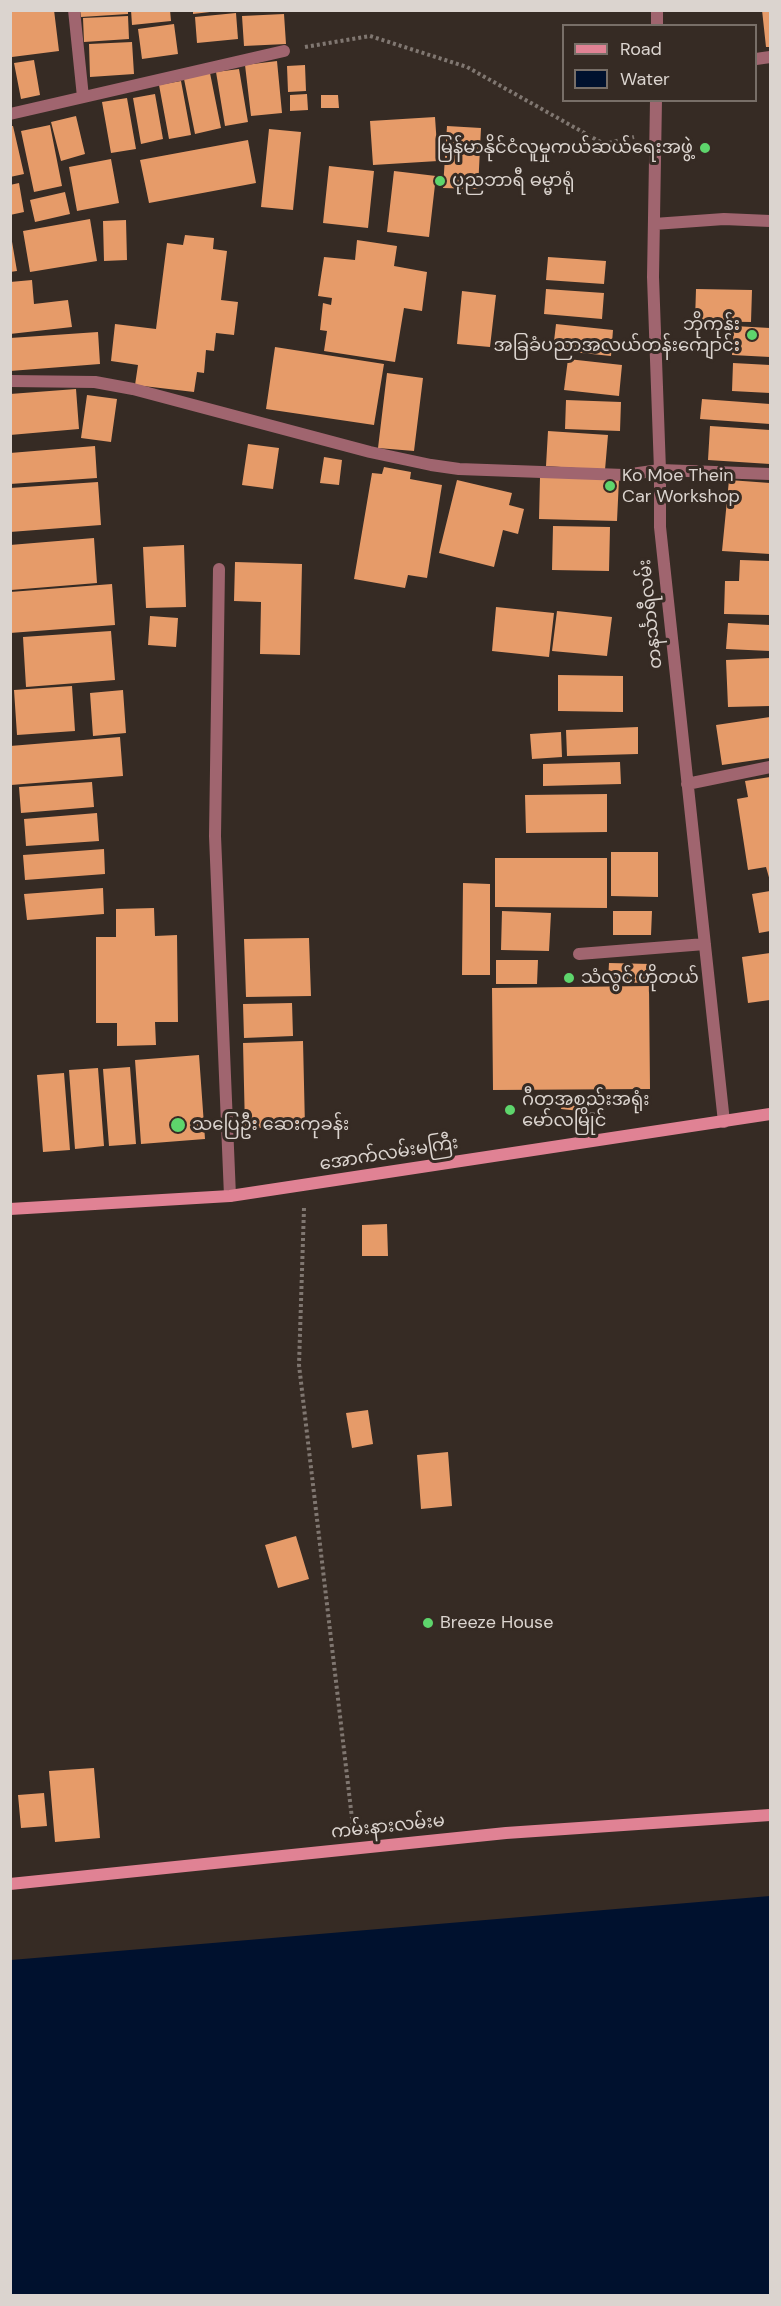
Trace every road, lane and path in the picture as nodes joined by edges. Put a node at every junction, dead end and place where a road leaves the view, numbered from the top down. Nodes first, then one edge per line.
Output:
1 (74, 10) edge
2 (284, 51) joint
3 (83, 97) junction
4 (656, 102) edge
5 (10, 114) edge
6 (655, 132) junction
7 (771, 221) edge
8 (654, 224) junction
9 (10, 381) edge
10 (660, 470) junction
11 (771, 474) edge
12 (219, 569) dead end
13 (771, 767) edge
14 (687, 784) junction
15 (705, 944) junction
16 (579, 954) dead end
17 (771, 1114) edge
18 (724, 1122) junction
19 (304, 1185) junction
20 (230, 1196) junction
21 (10, 1209) edge
22 (771, 1815) edge
23 (356, 1849) junction
24 (10, 1884) edge

1 - 3 street
2 - 3 street
2 - 6 path
3 - 5 street
4 - 6 street, တနင်္သာရီလမ်း
6 - 8 street, တနင်္သာရီလမ်း
7 - 8 street
8 - 10 street, တနင်္သာရီလမ်း
9 - 10 street
10 - 11 street
10 - 14 street, တနင်္သာရီလမ်း
12 - 20 street
13 - 14 street
14 - 15 street, တနင်္သာရီလမ်း
15 - 16 street
15 - 18 street, တနင်္သာရီလမ်း
17 - 18 main road, အောက်လမ်းမကြီး
18 - 19 main road, အောက်လမ်းမကြီး
19 - 20 main road, အောက်လမ်းမကြီး
19 - 23 path
20 - 21 main road, အောက်လမ်းမကြီး
22 - 23 main road, ကမ်းနားလမ်းမ
23 - 24 main road, ကမ်းနားလမ်းမ

